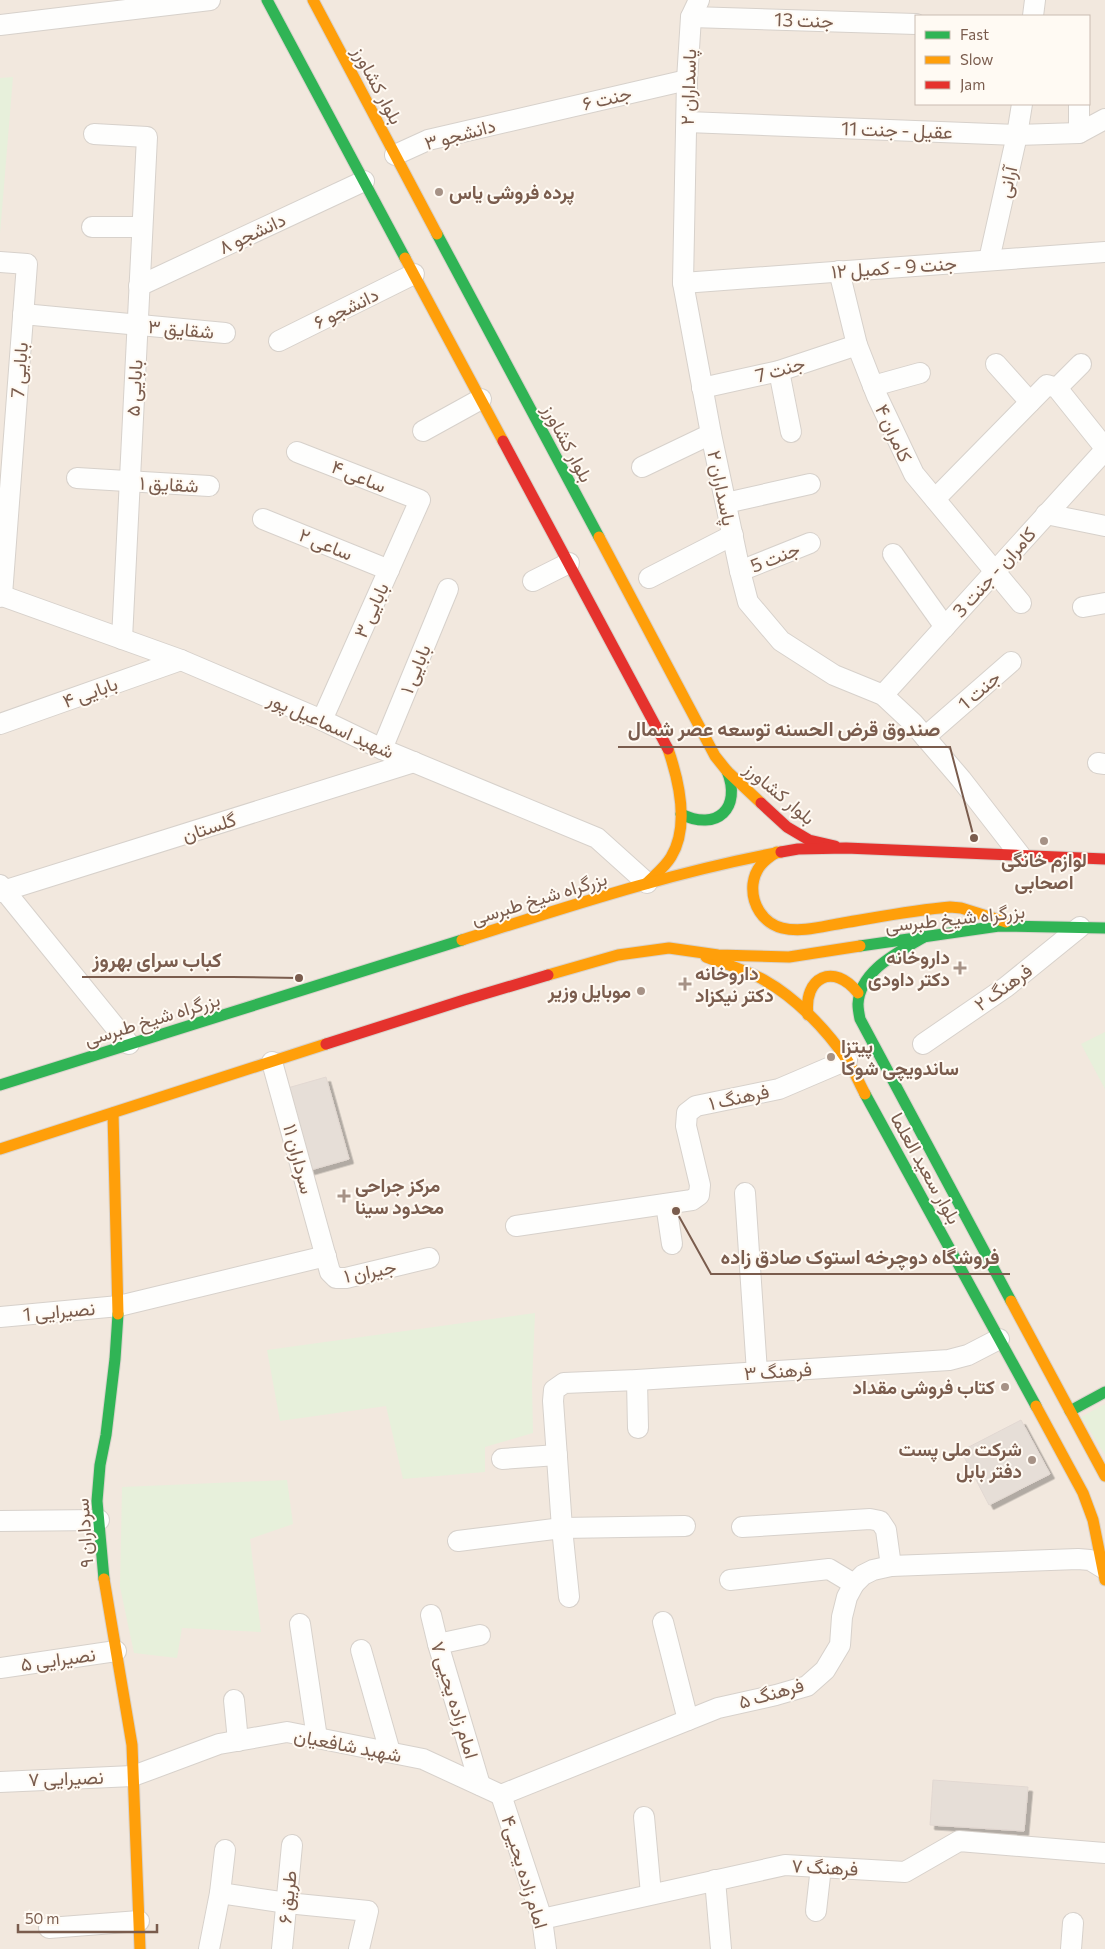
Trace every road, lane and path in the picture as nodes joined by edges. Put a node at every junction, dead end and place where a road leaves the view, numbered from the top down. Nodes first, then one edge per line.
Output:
1 (210, 0) edge
2 (267, 0) edge
3 (313, 0) edge
4 (1035, 0) edge
5 (695, 8) edge
6 (1033, 15) edge
7 (915, 24) edge
8 (0, 25) edge
9 (687, 80) junction
10 (1022, 105) edge
11 (1079, 105) edge
12 (527, 117) joint
13 (1105, 119) edge
14 (686, 122) junction
15 (1079, 133) junction
16 (94, 134) dead end
17 (1017, 135) junction
18 (395, 155) junction
19 (364, 181) junction
20 (92, 227) dead end
21 (142, 227) junction
22 (1105, 242) edge
23 (1105, 252) edge
24 (1084, 254) junction
25 (989, 260) junction
26 (0, 262) edge
27 (839, 271) junction
28 (414, 274) junction
29 (683, 283) junction
30 (139, 286) junction
31 (23, 314) junction
32 (137, 325) junction
33 (225, 333) dead end
34 (278, 341) dead end
35 (857, 345) junction
36 (996, 364) dead end
37 (1081, 364) dead end
38 (779, 371) junction
39 (920, 373) dead end
40 (873, 386) junction
41 (702, 388) junction
42 (1057, 388) junction
43 (481, 399) junction
44 (1030, 402) junction
45 (7, 425) edge
46 (423, 430) dead end
47 (791, 432) dead end
48 (710, 434) junction
49 (1105, 449) edge
50 (297, 452) dead end
51 (642, 467) dead end
52 (77, 478) dead end
53 (130, 482) junction
54 (810, 484) dead end
55 (209, 486) dead end
56 (935, 499) junction
57 (420, 500) joint
58 (726, 503) junction
59 (1046, 514) junction
60 (262, 518) dead end
61 (1105, 526) edge
62 (733, 535) junction
63 (810, 543) dead end
64 (893, 554) dead end
65 (569, 563) junction
66 (389, 570) junction
67 (740, 571) junction
68 (995, 571) junction
69 (649, 578) dead end
70 (533, 581) dead end
71 (448, 589) dead end
72 (0, 596) edge
73 (1021, 603) dead end
74 (1105, 603) edge
75 (1083, 607) dead end
76 (945, 627) junction
77 (122, 639) junction
78 (181, 660) junction
79 (1011, 662) dead end
80 (883, 695) junction
81 (322, 720) junction
82 (0, 724) edge
83 (925, 737) junction
84 (382, 750) junction
85 (414, 762) junction
86 (726, 771) junction
87 (681, 814) junction
88 (846, 848) junction
89 (777, 852) junction
90 (1020, 855) junction
91 (1105, 858) edge
92 (647, 883) junction
93 (2, 889) edge
94 (1019, 926) junction
95 (1080, 927) junction
96 (1105, 928) edge
97 (924, 937) junction
98 (688, 951) junction
99 (858, 993) junction
100 (808, 1015) junction
101 (129, 1044) junction
102 (923, 1044) dead end
103 (847, 1060) junction
104 (272, 1062) junction
105 (0, 1085) edge
106 (113, 1113) junction
107 (0, 1149) edge
108 (745, 1193) dead end
109 (666, 1204) junction
110 (516, 1226) dead end
111 (672, 1244) dead end
112 (326, 1256) junction
113 (428, 1258) dead end
114 (119, 1306) junction
115 (0, 1317) edge
116 (1000, 1339) junction
117 (757, 1372) junction
118 (637, 1380) junction
119 (1105, 1392) edge
120 (1070, 1411) junction
121 (638, 1428) dead end
122 (557, 1455) junction
123 (502, 1459) dead end
124 (1105, 1476) edge
125 (99, 1520) junction
126 (0, 1521) edge
127 (685, 1526) dead end
128 (742, 1527) dead end
129 (562, 1528) junction
130 (458, 1541) dead end
131 (891, 1566) junction
132 (1104, 1574) edge
133 (730, 1580) dead end
134 (854, 1584) junction
135 (569, 1597) dead end
136 (431, 1615) dead end
137 (663, 1622) dead end
138 (300, 1624) dead end
139 (480, 1635) dead end
140 (438, 1644) junction
141 (361, 1650) dead end
142 (116, 1651) junction
143 (0, 1668) edge
144 (234, 1700) dead end
145 (688, 1720) junction
146 (317, 1738) junction
147 (238, 1741) junction
148 (390, 1752) junction
149 (133, 1776) junction
150 (0, 1782) edge
151 (480, 1785) junction
152 (502, 1795) junction
153 (644, 1817) dead end
154 (292, 1845) dead end
155 (225, 1850) dead end
156 (1105, 1853) edge
157 (821, 1867) junction
158 (715, 1880) junction
159 (220, 1893) junction
160 (651, 1894) junction
161 (287, 1903) junction
162 (816, 1911) dead end
163 (542, 1919) junction
164 (139, 1921) junction
165 (1073, 1923) dead end
166 (49, 1928) dead end
167 (140, 1949) edge
168 (209, 1949) edge
169 (282, 1949) edge
170 (359, 1949) edge
171 (546, 1949) edge
172 (721, 1949) edge
173 (1071, 1949) edge

1 - 8 street
2 - 19 main road
3 - 18 main road, بلوار کشاورز
4 - 6 street
5 - 7 street, جنت 13
5 - 9 street, پاسداران ۲
9 - 12 street, جنت ۶
9 - 14 street, پاسداران ۲
10 - 17 street, آرانی
11 - 15 street
12 - 18 street, دانشجو ۳
13 - 15 street, عقیل - جنت 11
14 - 17 street, عقیل - جنت 11
14 - 29 street, پاسداران ۲
15 - 17 street, عقیل - جنت 11
16 - 21 street, بابایی ۵
17 - 25 street, آرانی
18 - 86 main road, بلوار کشاورز
19 - 28 main road
19 - 30 street, دانشجو ۸
20 - 21 street
21 - 30 street, بابایی ۵
22 - 24 street
23 - 24 street, جنت 9 - کمیل ۱۲
24 - 25 street, جنت 9 - کمیل ۱۲
25 - 27 street, جنت 9 - کمیل ۱۲
26 - 31 street, بابایی 7
27 - 29 street, جنت 9 - کمیل ۱۲
27 - 35 street, کامران ۴
28 - 34 street, دانشجو ۶
28 - 43 main road
29 - 41 street, پاسداران ۲
30 - 32 street, بابایی ۵
31 - 32 street, شقایق ۳
31 - 45 street, بابایی 7
32 - 33 street, شقایق ۳
32 - 53 street, بابایی ۵
35 - 38 street, جنت 7
35 - 40 street, کامران ۴
36 - 44 street
37 - 42 street
38 - 41 street, جنت 7
38 - 47 street
39 - 40 street
40 - 56 street, کامران ۴
41 - 48 street, پاسداران ۲
42 - 44 street
42 - 49 street
43 - 46 street
43 - 65 main road
44 - 56 street
45 - 72 street, بابایی 7
48 - 51 street
48 - 58 street, پاسداران ۲
49 - 59 street, کامران - جنت 3
50 - 57 street, ساعی ۴
52 - 53 street, شقایق ۱
53 - 55 street, شقایق ۱
53 - 77 street, بابایی ۵
54 - 58 street
56 - 68 street, کامران ۴
57 - 66 street, بابایی ۳
58 - 62 street, پاسداران ۲
59 - 61 street
59 - 68 street, کامران - جنت 3
60 - 66 street, ساعی ۲
62 - 67 street, پاسداران ۲
62 - 69 street
63 - 67 street, جنت 5
64 - 76 street
65 - 70 street
65 - 87 main road
66 - 81 street, بابایی ۳
67 - 80 street, پاسداران ۲
68 - 73 street, کامران ۴
68 - 76 street, کامران - جنت 3
71 - 84 street, بابایی ۱
72 - 77 street, شهید اسماعیل پور
74 - 75 street
76 - 80 street, کامران - جنت 3
77 - 78 street, شهید اسماعیل پور
78 - 81 street, شهید اسماعیل پور
78 - 82 street, بابایی ۴
79 - 83 street, جنت 1
80 - 83 street, پاسداران ۲
81 - 84 street, شهید اسماعیل پور
83 - 90 street, پاسداران ۲
84 - 85 street, شهید اسماعیل پور
85 - 92 street, شهید اسماعیل پور
85 - 93 street, گلستان
86 - 87 main road
86 - 88 main road, بلوار کشاورز
87 - 92 main road
88 - 89 main road, بزرگراه شیخ طبرسی
88 - 90 main road, بزرگراه شیخ طبرسی
89 - 92 main road, بزرگراه شیخ طبرسی
89 - 94 main road
90 - 91 main road, بزرگراه شیخ طبرسی
92 - 101 main road, بزرگراه شیخ طبرسی
93 - 101 street
94 - 95 main road, بزرگراه شیخ طبرسی
94 - 97 main road, بزرگراه شیخ طبرسی
95 - 96 main road, بزرگراه شیخ طبرسی
95 - 102 street, فرهنگ ۲
97 - 98 main road, بزرگراه شیخ طبرسی
97 - 99 main road
98 - 100 main road, بلوار سعید العلما
98 - 104 main road, بزرگراه شیخ طبرسی
99 - 100 main road
99 - 120 main road, بلوار سعید العلما
100 - 103 main road, بلوار سعید العلما
101 - 105 main road, بزرگراه شیخ طبرسی
103 - 109 street, فرهنگ ۱
103 - 116 main road, بلوار سعید العلما
104 - 106 main road, بزرگراه شیخ طبرسی
104 - 112 street, سرداران ۱۱
106 - 107 main road, بزرگراه شیخ طبرسی
106 - 114 main road, سرداران ۹
108 - 117 street
109 - 110 street, فرهنگ ۱
109 - 111 street
112 - 113 street, جیران ۱
112 - 114 street, نصیرایی 1
114 - 115 street, نصیرایی 1
114 - 125 main road, سرداران ۹
116 - 117 street, فرهنگ ۳
116 - 132 main road, بلوار سعید العلما
117 - 118 street, فرهنگ ۳
118 - 121 street
118 - 122 street, فرهنگ ۳
119 - 120 main road
120 - 124 main road, بلوار سعید العلما
122 - 123 street
122 - 129 street
125 - 126 street
125 - 142 main road, سرداران ۹
127 - 129 street
128 - 131 street
129 - 130 street
129 - 135 street
131 - 132 street
131 - 134 street
133 - 134 street
134 - 145 street, فرهنگ ۵
136 - 140 street, امام زاده یحیی ۷
137 - 145 street
138 - 146 street
139 - 140 street
140 - 151 street, امام زاده یحیی ۷
141 - 148 street
142 - 143 street, نصیرایی ۵
142 - 149 main road, سرداران ۹
144 - 147 street
145 - 152 street, فرهنگ ۵
146 - 147 street, شهید شافعیان
146 - 148 street, شهید شافعیان
147 - 149 street, شهید شافعیان
148 - 151 street, شهید شافعیان
149 - 150 street, نصیرایی ۷
149 - 164 main road, سرداران ۹
151 - 152 street, شهید شافعیان
152 - 163 street, امام زاده یحیی۴
153 - 160 street
154 - 161 street, طریق ۶
155 - 159 street
156 - 157 street, فرهنگ ۷
157 - 158 street, فرهنگ ۷
157 - 162 street
158 - 160 street, فرهنگ ۷
158 - 172 street
159 - 161 street
159 - 168 street
160 - 163 street, فرهنگ ۷
161 - 169 street, طریق ۶
161 - 170 street
163 - 171 street, امام زاده یحیی۴
164 - 166 street
164 - 167 main road, سرداران ۹
165 - 173 street

